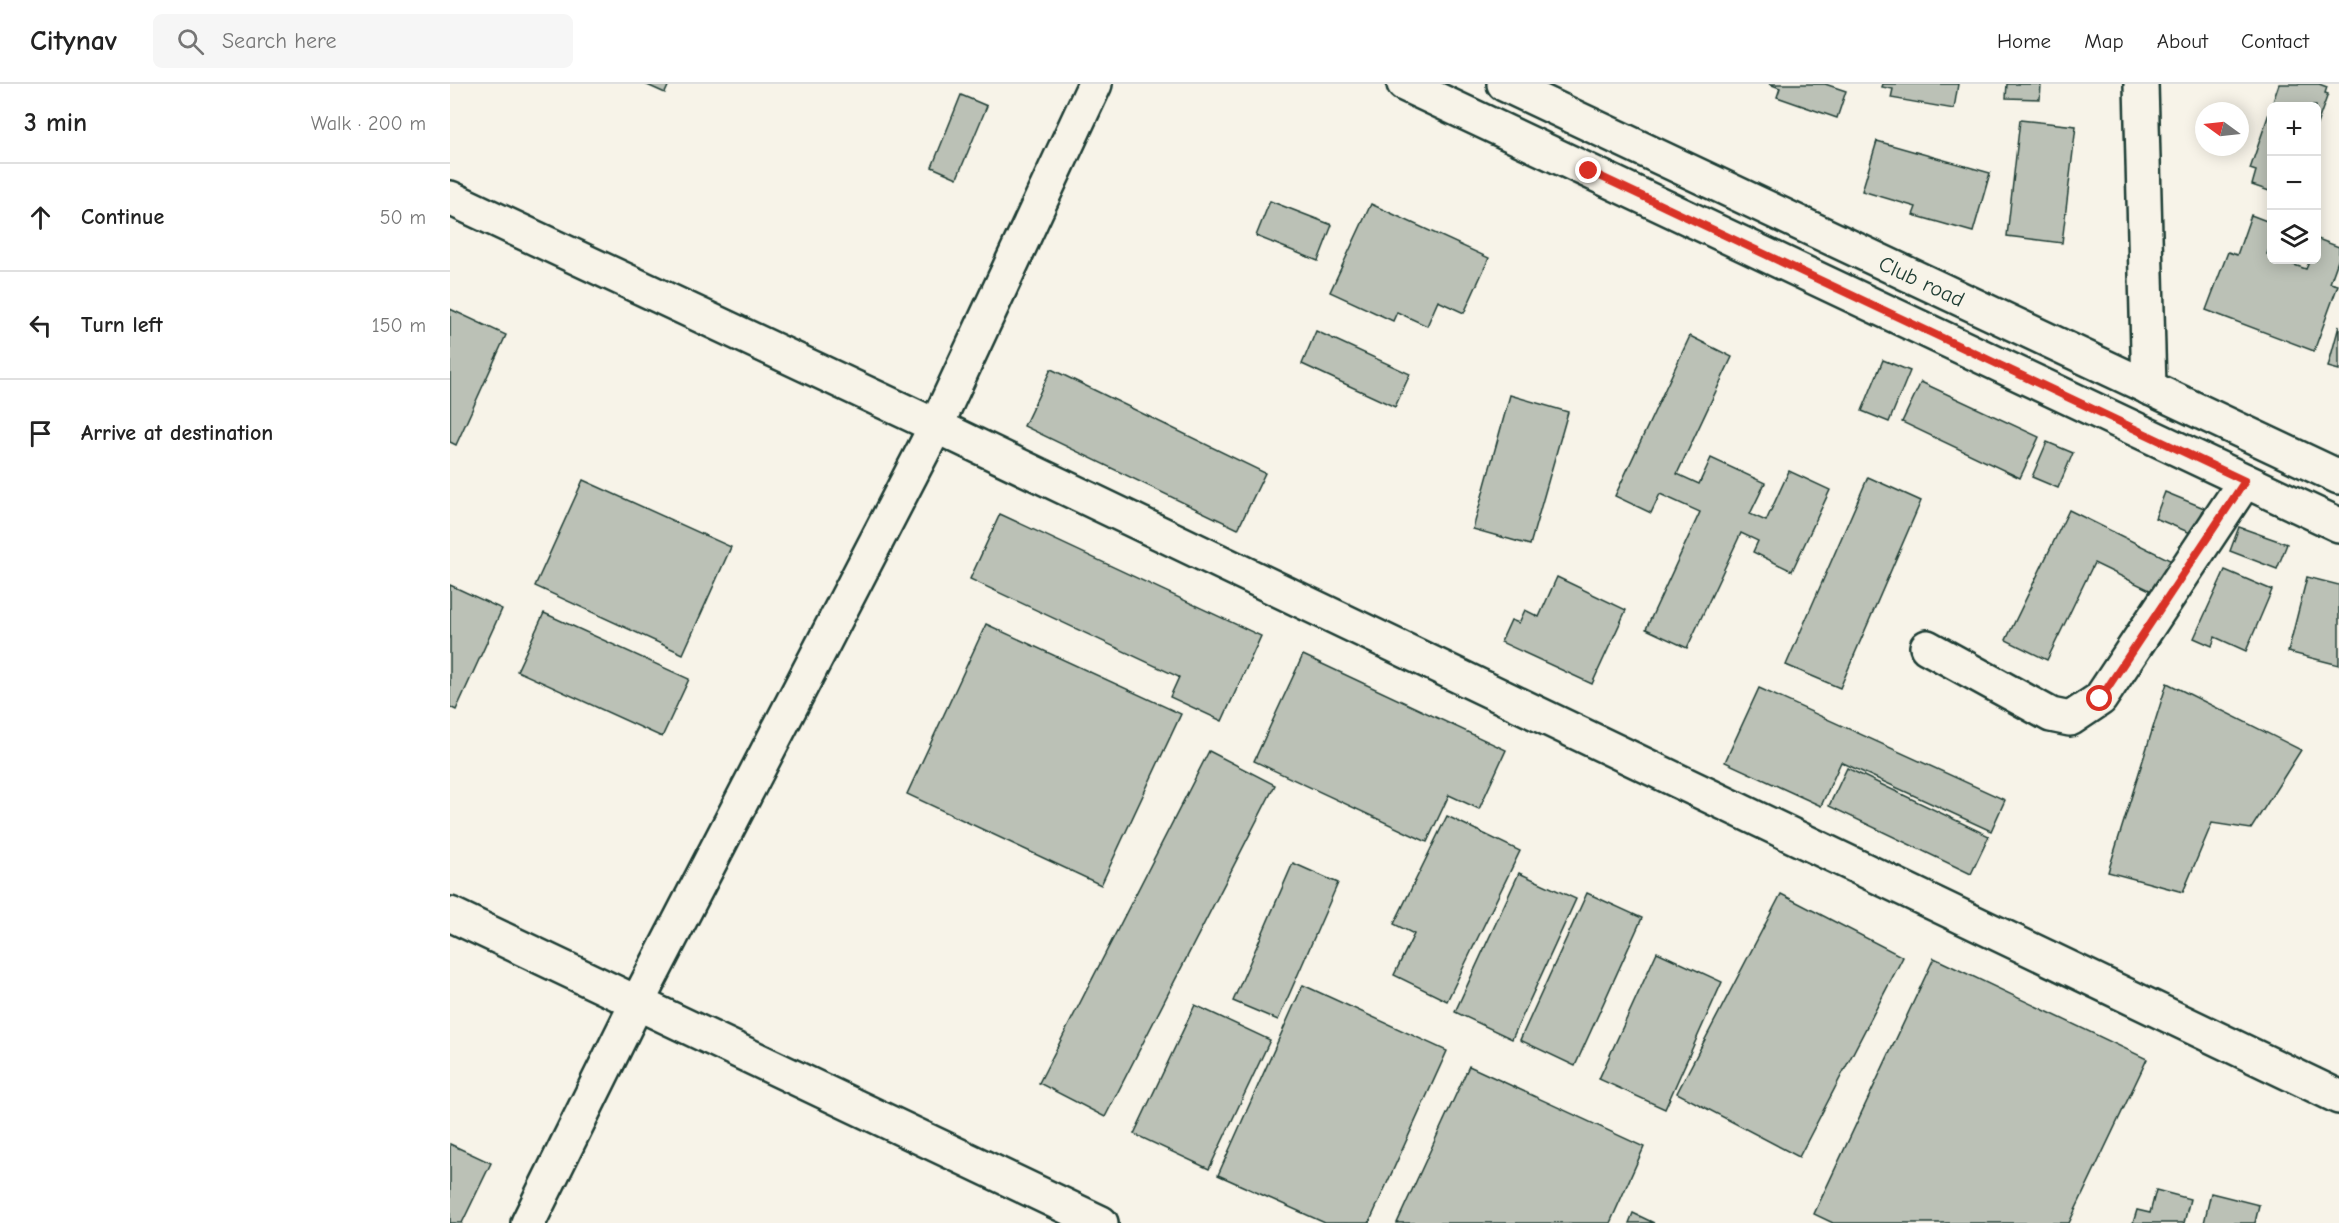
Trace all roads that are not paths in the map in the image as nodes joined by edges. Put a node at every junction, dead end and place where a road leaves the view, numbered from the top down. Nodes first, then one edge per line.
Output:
1 (1095, 84) edge
2 (1404, 84) edge
3 (1504, 84) edge
4 (2141, 84) edge
5 (450, 198) edge
6 (2149, 388) junction
7 (936, 426) junction
8 (2339, 477) edge
9 (2245, 481) junction
10 (2339, 525) edge
11 (1928, 647) dead end
12 (450, 914) edge
13 (637, 1003) junction
14 (2339, 1097) edge
15 (528, 1223) edge
16 (1101, 1223) edge

1 - 7 main road
2 - 9 main road
3 - 6 main road, Club road
4 - 6 main road
5 - 7 main road
6 - 8 main road, Club road
7 - 13 main road
7 - 14 main road
9 - 10 main road
9 - 11 main road
12 - 13 main road
13 - 15 main road
13 - 16 main road

